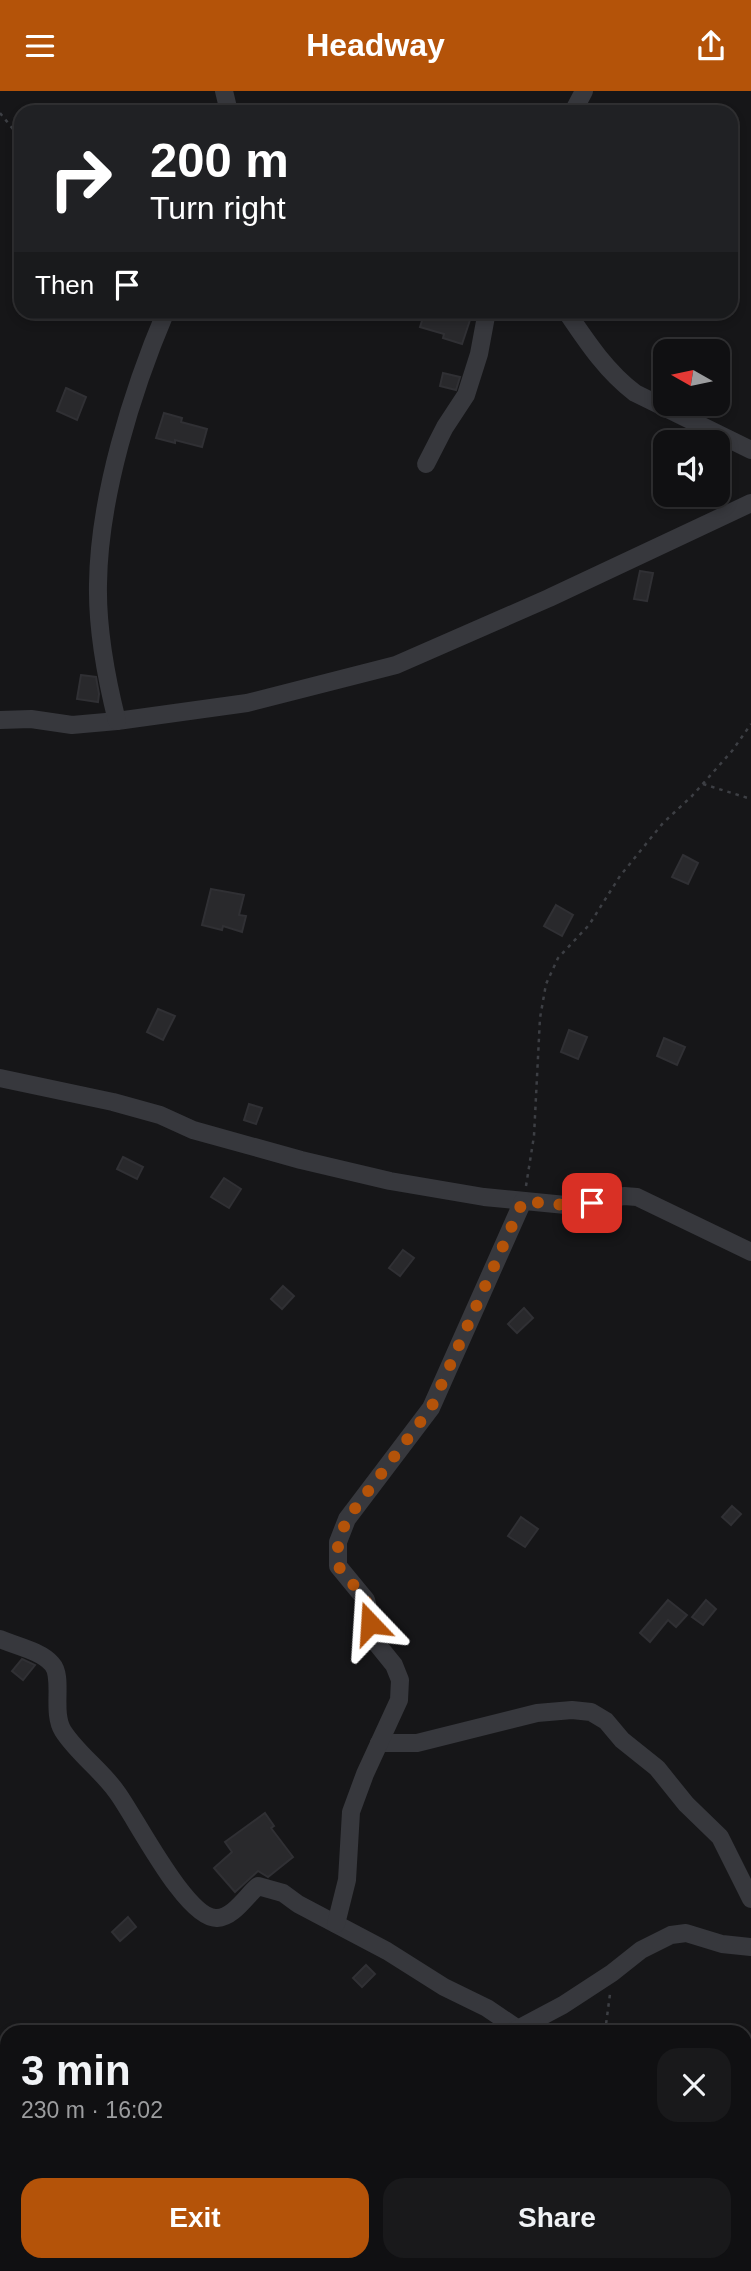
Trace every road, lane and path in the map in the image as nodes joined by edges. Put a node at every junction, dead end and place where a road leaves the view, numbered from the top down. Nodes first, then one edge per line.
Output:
1 (0, 113) edge
2 (14, 130) edge
3 (163, 319) edge
4 (486, 319) edge
5 (571, 319) edge
6 (751, 450) edge
7 (426, 464) dead end
8 (751, 503) edge
9 (0, 720) edge
10 (117, 721) junction
11 (751, 724) edge
12 (703, 784) junction
13 (751, 799) edge
14 (0, 1077) edge
15 (523, 1201) junction
16 (751, 1252) edge
17 (0, 1639) edge
18 (379, 1743) junction
19 (751, 1899) edge
20 (336, 1924) junction
21 (751, 1947) edge
22 (612, 1973) junction
23 (509, 2025) edge
24 (525, 2025) edge
25 (606, 2025) edge

1 - 2 path
3 - 10 street
4 - 7 street
5 - 6 street
8 - 10 street
9 - 10 street
11 - 12 path
12 - 13 path
12 - 15 path
14 - 15 street
15 - 16 street
15 - 18 street
17 - 20 street
18 - 19 street
18 - 20 street
20 - 23 street
21 - 22 street
22 - 24 street
22 - 25 path

